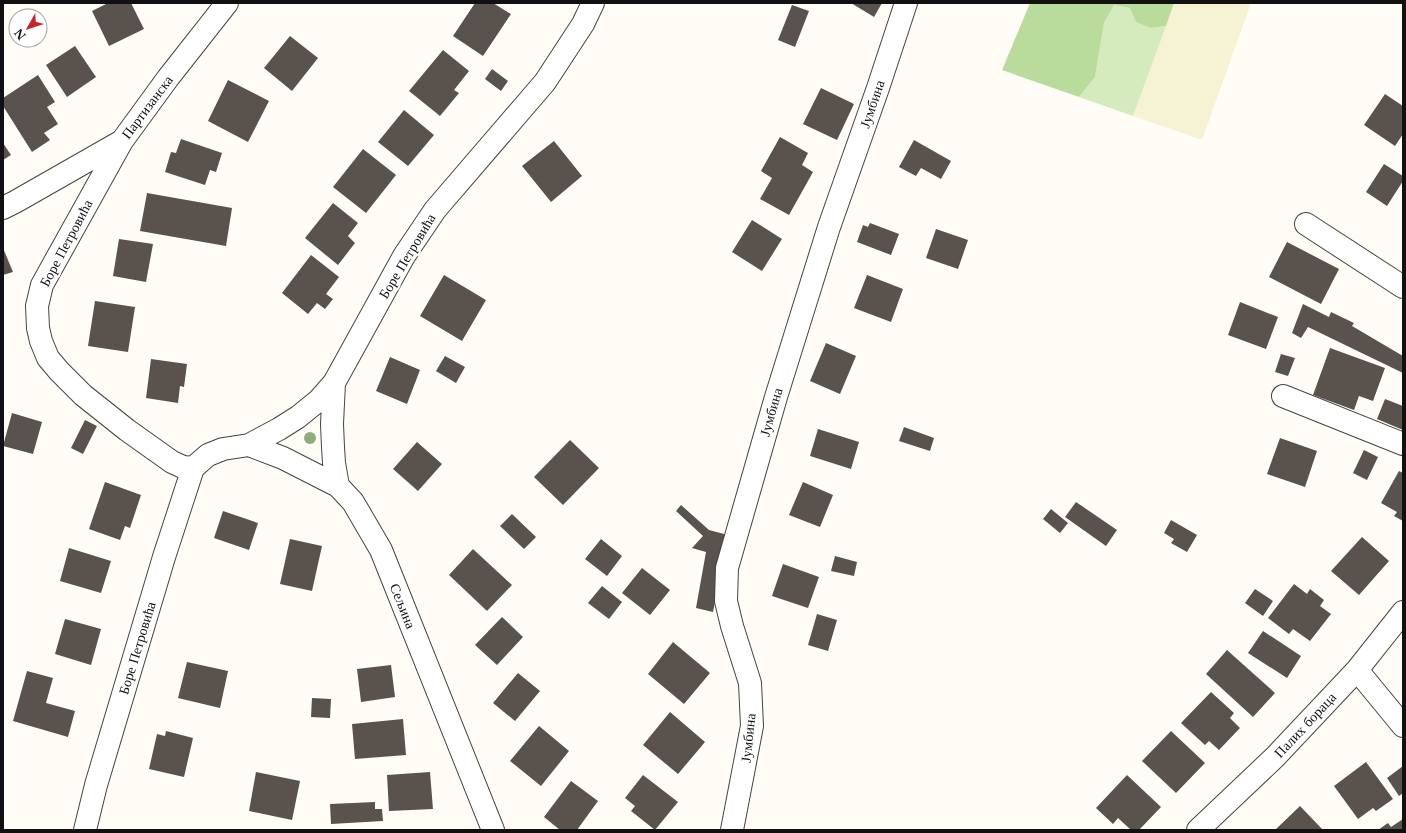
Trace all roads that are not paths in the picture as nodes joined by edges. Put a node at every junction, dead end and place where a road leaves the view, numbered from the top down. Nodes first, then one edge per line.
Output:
1 (227, 3) edge
2 (593, 3) edge
3 (906, 3) edge
4 (122, 141) junction
5 (3, 208) edge
6 (1306, 224) dead end
7 (1403, 287) edge
8 (334, 383) junction
9 (1283, 396) dead end
10 (1403, 444) edge
11 (249, 445) junction
12 (192, 468) junction
13 (338, 486) junction
14 (1403, 612) edge
15 (1357, 670) junction
16 (1403, 726) edge
17 (85, 830) edge
18 (493, 830) edge
19 (732, 830) edge
20 (1198, 830) edge

1 - 4 street, Партизанска
2 - 8 street, Боре Петровића
3 - 19 street, Јумбина
4 - 5 street, Партизанска
4 - 12 street, Боре Петровића
6 - 7 street
8 - 11 street, Боре Петровића
8 - 13 street
9 - 10 street
11 - 12 street, Боре Петровића
11 - 13 street
12 - 17 street, Боре Петровића
13 - 18 street, Сељина
14 - 15 street, Палих бораца
15 - 16 street
15 - 20 street, Палих бораца

